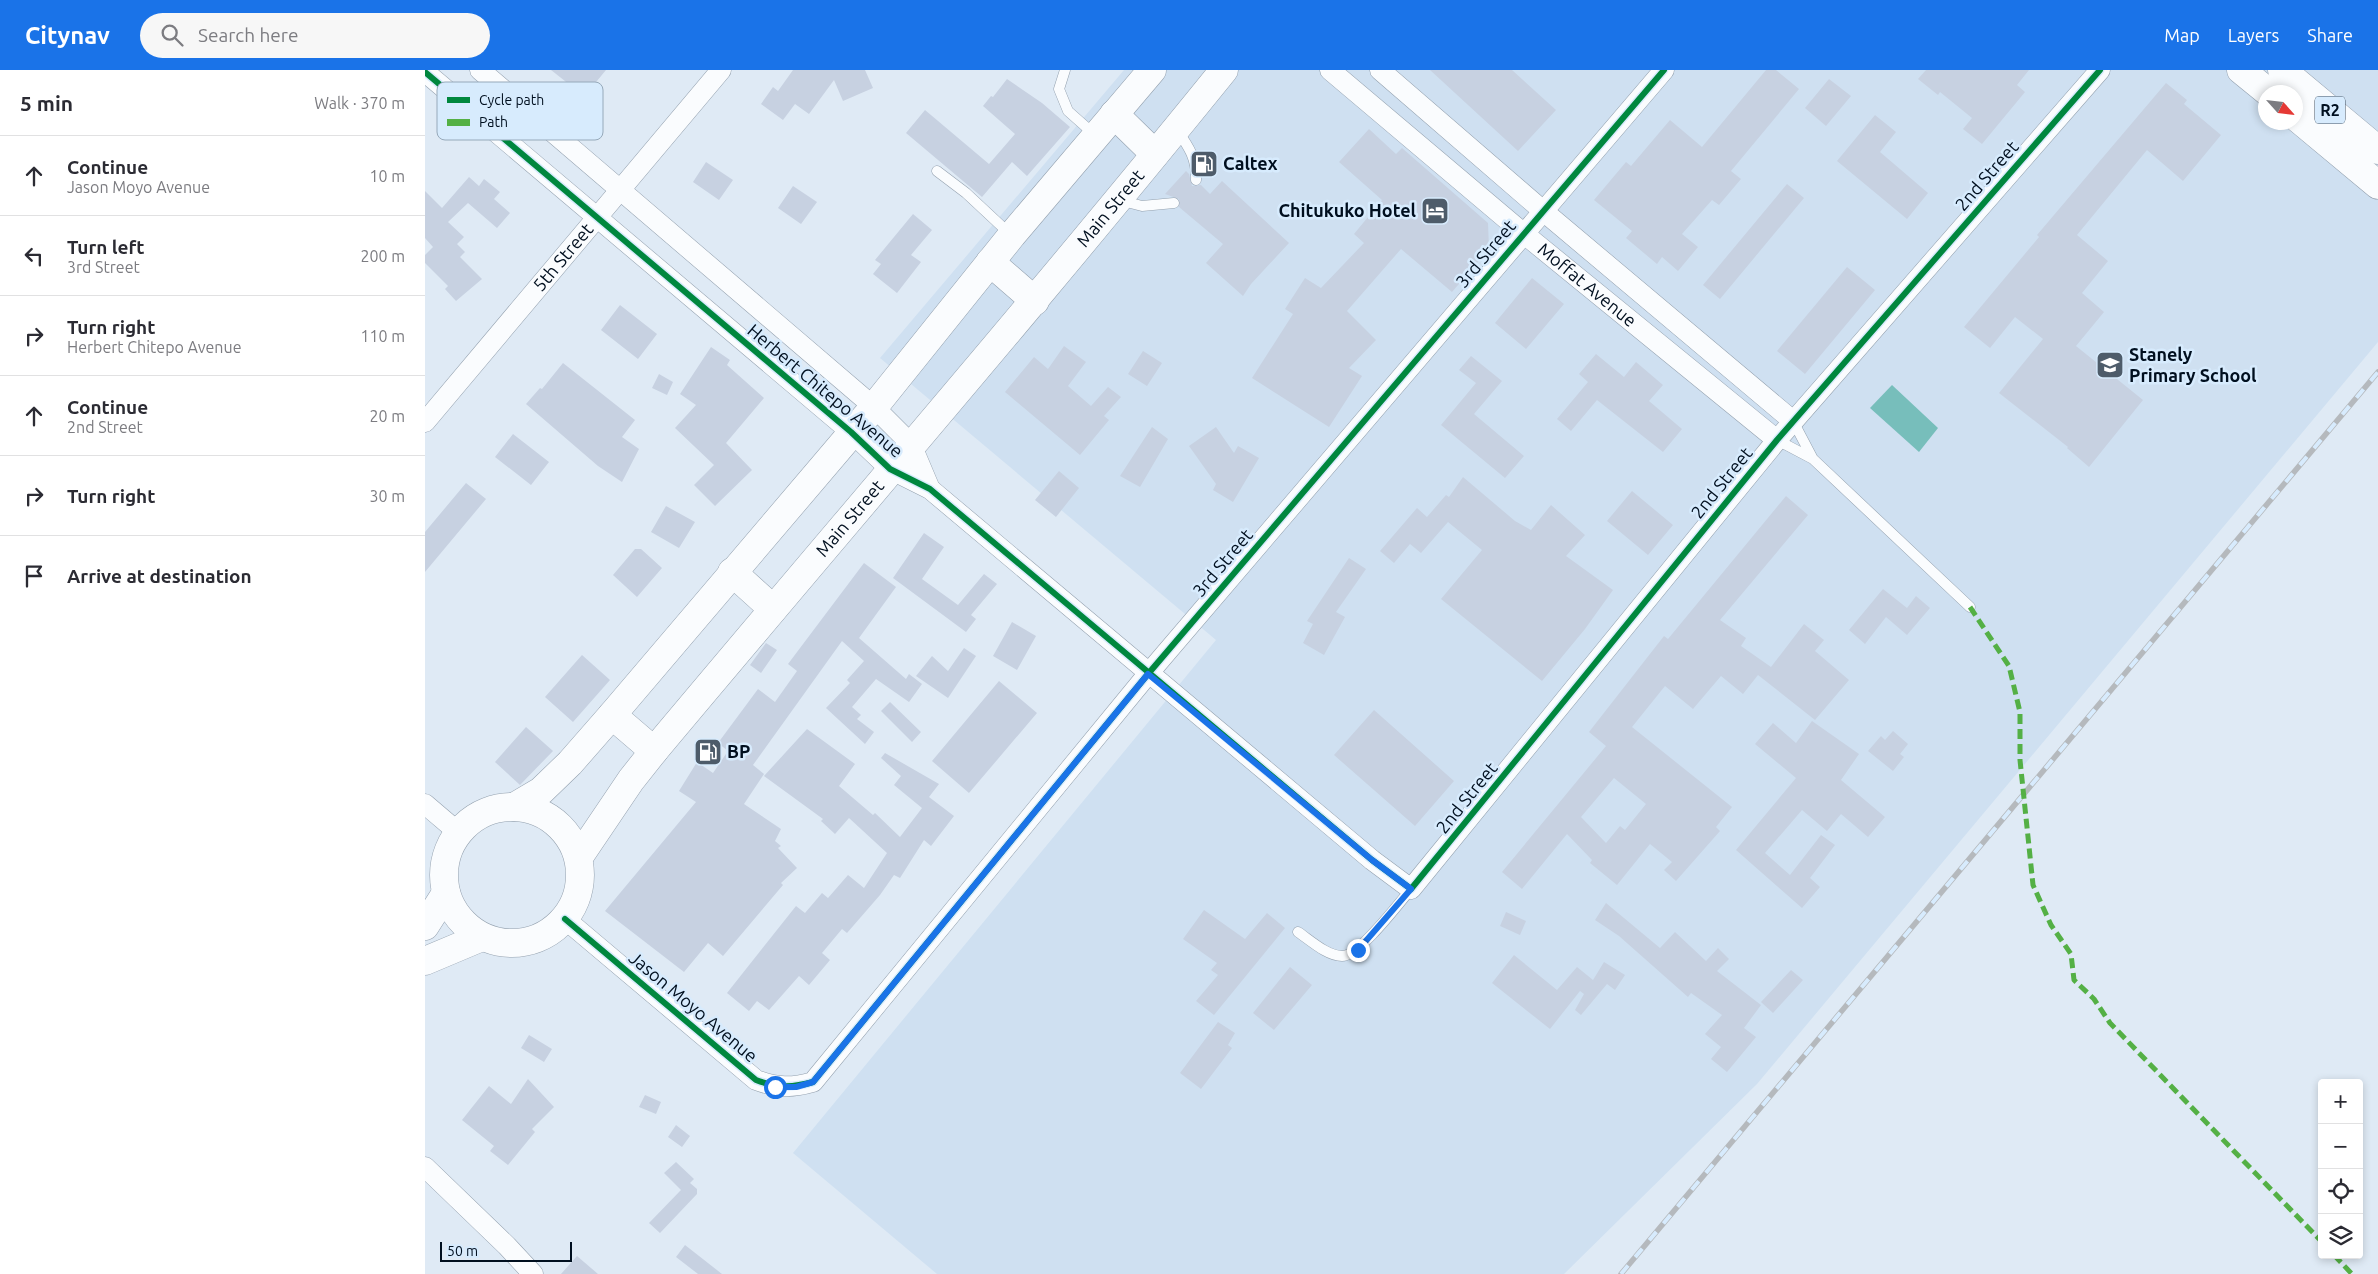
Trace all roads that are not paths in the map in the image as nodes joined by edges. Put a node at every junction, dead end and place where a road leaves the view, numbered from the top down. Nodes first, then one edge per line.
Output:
1 (480, 70) edge
2 (721, 70) edge
3 (1065, 70) edge
4 (1152, 70) edge
5 (1224, 70) edge
6 (1331, 70) edge
7 (1380, 70) edge
8 (1664, 70) edge
9 (2100, 70) edge
10 (2241, 70) edge
11 (2282, 70) edge
12 (425, 72) edge
13 (437, 82) edge
14 (494, 82) edge
15 (2259, 85) edge
16 (1114, 114) junction
17 (2303, 123) edge
18 (1176, 129) junction
19 (1096, 135) junction
20 (504, 140) edge
21 (563, 140) edge
22 (2378, 150) edge
23 (1155, 154) junction
24 (937, 171) dead end
25 (1195, 180) dead end
26 (2378, 185) edge
27 (620, 188) junction
28 (1117, 200) junction
29 (1174, 203) dead end
30 (1542, 210) junction
31 (595, 218) junction
32 (1523, 233) junction
33 (1012, 235) junction
34 (990, 262) junction
35 (1035, 301) junction
36 (874, 406) junction
37 (1793, 421) junction
38 (425, 422) edge
39 (851, 432) junction
40 (1777, 440) junction
41 (911, 444) junction
42 (1813, 459) junction
43 (891, 469) junction
44 (930, 489) junction
45 (732, 572) junction
46 (1971, 607) dead end
47 (773, 608) junction
48 (1148, 674) junction
49 (611, 715) junction
50 (654, 751) junction
51 (425, 804) edge
52 (514, 807) junction
53 (459, 832) junction
54 (579, 857) junction
55 (1411, 889) junction
56 (446, 892) junction
57 (565, 919) junction
58 (425, 926) edge
59 (1298, 932) dead end
60 (482, 937) junction
61 (425, 961) edge
62 (813, 1082) joint
63 (425, 1167) edge
64 (507, 1246) junction
65 (515, 1274) edge
66 (533, 1274) edge

1 - 14 street, Herbert Chitepo Avenue
2 - 27 street, 5th Street
3 - 19 lane
4 - 16 highway
5 - 18 highway, Main Street
6 - 32 street, Moffat Avenue
7 - 30 street, Moffat Avenue
8 - 30 street, 3rd Street
9 - 37 street, 2nd Street
10 - 15 highway
11 - 22 highway, R2
12 - 13 street, Herbert Chitepo Avenue
16 - 19 highway
16 - 23 highway
17 - 26 highway, R2
18 - 23 highway, Main Street
18 - 25 lane
19 - 33 highway
20 - 31 street, Herbert Chitepo Avenue
21 - 27 street, Herbert Chitepo Avenue
23 - 28 highway, Main Street
24 - 33 lane
27 - 31 street, 5th Street
27 - 36 street, Herbert Chitepo Avenue
28 - 29 lane
28 - 35 highway, Main Street
30 - 32 street, 3rd Street
30 - 37 street, Moffat Avenue
31 - 38 street, 5th Street
31 - 39 street, Herbert Chitepo Avenue
32 - 40 street, Moffat Avenue
32 - 48 street, 3rd Street
33 - 34 highway
34 - 35 highway
34 - 36 highway
35 - 41 highway, Main Street
36 - 39 highway
36 - 41 street, Herbert Chitepo Avenue
37 - 40 street, 2nd Street
37 - 42 lane
39 - 43 street, Herbert Chitepo Avenue
39 - 45 highway
40 - 42 lane
40 - 55 street, 2nd Street
41 - 43 highway, Main Street
41 - 44 street, Herbert Chitepo Avenue
42 - 46 lane
43 - 44 street, Herbert Chitepo Avenue
43 - 47 highway, Main Street
44 - 48 street, Herbert Chitepo Avenue
45 - 47 highway
45 - 49 highway
47 - 50 highway, Main Street
48 - 55 street, Herbert Chitepo Avenue
48 - 62 street, 3rd Street
49 - 50 highway
49 - 52 highway
50 - 54 highway, Main Street
51 - 53 street
52 - 53 highway
52 - 54 highway
53 - 56 highway
54 - 57 highway
55 - 59 lane
56 - 58 highway
56 - 60 highway
57 - 60 highway
57 - 62 street, Jason Moyo Avenue
60 - 61 highway
63 - 64 street
64 - 65 street
64 - 66 street

